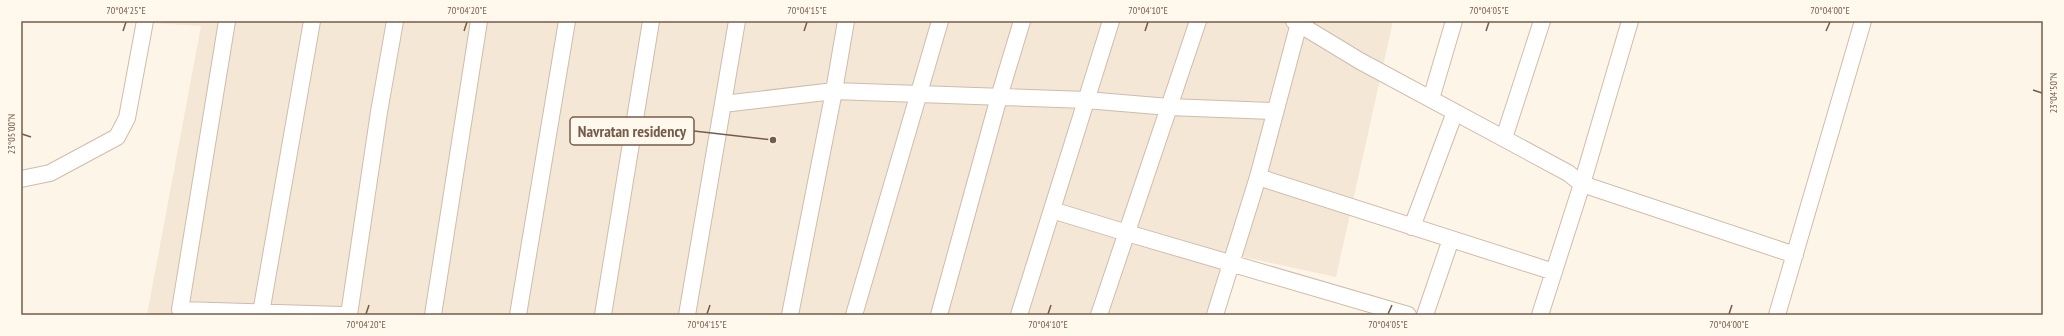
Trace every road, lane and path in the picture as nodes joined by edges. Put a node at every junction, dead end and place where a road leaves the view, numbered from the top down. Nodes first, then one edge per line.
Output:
1 (145, 21) edge
2 (227, 21) edge
3 (312, 21) edge
4 (395, 21) edge
5 (479, 21) edge
6 (567, 21) edge
7 (651, 21) edge
8 (737, 21) edge
9 (846, 21) edge
10 (940, 21) edge
11 (1022, 21) edge
12 (1111, 21) edge
13 (1198, 21) edge
14 (1454, 21) edge
15 (1542, 21) edge
16 (1630, 21) edge
17 (1863, 21) edge
18 (1297, 22) edge
19 (834, 91) junction
20 (917, 96) junction
21 (999, 97) junction
22 (1431, 99) junction
23 (1086, 100) junction
24 (723, 104) junction
25 (1169, 107) junction
26 (1275, 111) junction
27 (1455, 112) junction
28 (1504, 138) junction
29 (1258, 177) junction
30 (21, 179) edge
31 (1582, 184) junction
32 (1052, 210) junction
33 (1412, 227) junction
34 (1127, 233) junction
35 (1451, 239) junction
36 (1795, 255) junction
37 (1231, 262) junction
38 (1554, 272) junction
39 (261, 313) junction
40 (341, 315) edge
41 (349, 315) edge
42 (433, 315) edge
43 (518, 315) edge
44 (603, 315) edge
45 (687, 315) edge
46 (790, 315) edge
47 (854, 315) edge
48 (939, 315) edge
49 (1019, 315) edge
50 (1099, 315) edge
51 (1215, 315) edge
52 (1408, 315) edge
53 (1425, 315) edge
54 (1540, 315) edge
55 (1777, 315) edge

1 - 30 street
2 - 39 street
3 - 39 street
4 - 41 street
5 - 42 street
6 - 43 street
7 - 44 street
8 - 24 street
9 - 19 street
10 - 20 street
11 - 21 street
12 - 23 street
13 - 25 street
14 - 22 street
15 - 28 street
16 - 31 street
17 - 36 street
18 - 22 street
18 - 26 street
19 - 20 street
19 - 24 street
19 - 46 street
20 - 21 street
20 - 47 street
21 - 23 street
21 - 48 street
22 - 27 street
23 - 25 street
23 - 32 street
24 - 45 street
25 - 26 street
25 - 34 street
26 - 29 street
27 - 28 street
27 - 33 street
28 - 31 street
29 - 33 street
29 - 37 street
31 - 36 street
31 - 38 street
32 - 34 street
32 - 49 street
33 - 35 street
34 - 37 street
34 - 50 street
35 - 38 street
35 - 53 street
36 - 55 street
37 - 51 street
37 - 52 street
38 - 54 street
39 - 40 street

